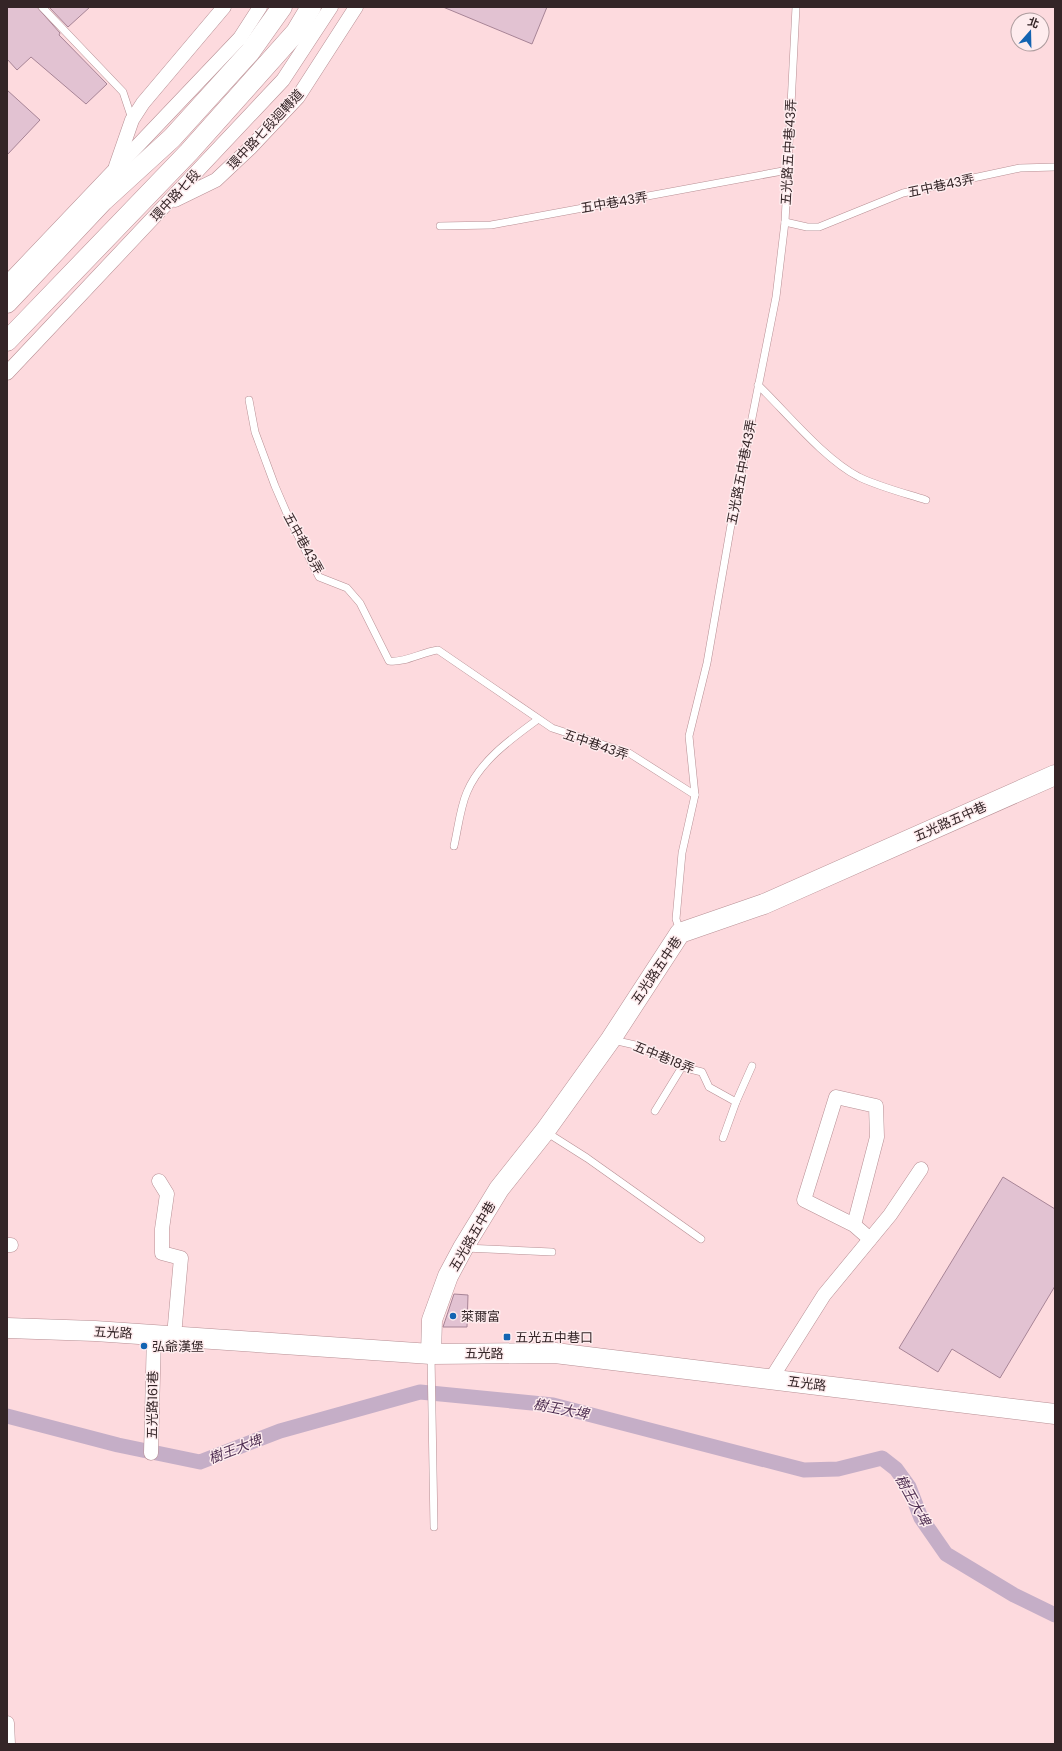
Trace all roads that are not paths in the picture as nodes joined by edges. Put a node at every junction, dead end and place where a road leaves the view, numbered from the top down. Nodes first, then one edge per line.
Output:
1 (42, 7) edge
2 (224, 7) edge
3 (260, 7) edge
4 (282, 7) edge
5 (311, 7) edge
6 (332, 7) edge
7 (356, 7) edge
8 (796, 7) edge
9 (132, 120) junction
10 (1055, 167) edge
11 (788, 170) junction
12 (113, 172) junction
13 (164, 206) junction
14 (785, 222) junction
15 (440, 226) dead end
16 (7, 283) edge
17 (7, 303) edge
18 (7, 341) edge
19 (7, 373) edge
20 (758, 385) junction
21 (249, 400) dead end
22 (926, 500) dead end
23 (537, 720) junction
24 (1055, 775) edge
25 (695, 795) junction
26 (454, 846) dead end
27 (680, 933) junction
28 (611, 1040) junction
29 (752, 1066) dead end
30 (682, 1067) junction
31 (736, 1102) junction
32 (655, 1111) dead end
33 (544, 1131) junction
34 (723, 1138) dead end
35 (921, 1169) dead end
36 (159, 1181) dead end
37 (854, 1225) junction
38 (701, 1239) dead end
39 (870, 1239) junction
40 (463, 1248) junction
41 (552, 1252) dead end
42 (7, 1328) edge
43 (154, 1334) junction
44 (174, 1336) junction
45 (431, 1354) junction
46 (771, 1379) junction
47 (1055, 1414) edge
48 (151, 1453) dead end
49 (434, 1527) dead end
50 (7, 1723) edge
51 (8, 1744) edge

1 - 9 lane
2 - 9 street
3 - 12 street
4 - 17 street
5 - 18 street, 環中路七段
6 - 13 street, 環中路七段
7 - 13 street, 環中路七段迴轉道
8 - 11 lane, 五光路五中巷43弄
9 - 12 street
10 - 14 lane, 五中巷43弄
11 - 14 lane, 五光路五中巷43弄
11 - 15 lane, 五中巷43弄
12 - 16 street
13 - 19 street, 環中路七段
14 - 20 lane, 五光路五中巷43弄
20 - 22 lane
20 - 25 lane, 五光路五中巷43弄
21 - 23 lane, 五中巷43弄
23 - 25 lane, 五中巷43弄
23 - 26 lane
24 - 27 street, 五光路五中巷
25 - 27 lane, 五光路五中巷43弄
27 - 28 street, 五光路五中巷
28 - 30 lane, 五中巷18弄
28 - 33 street, 五光路五中巷
29 - 31 lane
30 - 31 lane, 五中巷18弄
30 - 32 lane
31 - 34 lane
33 - 38 lane
33 - 40 street, 五光路五中巷
35 - 39 street
36 - 44 street
37 - 37 street
37 - 39 street
39 - 46 street
40 - 41 lane
40 - 45 street, 五光路五中巷
42 - 43 street, 五光路
43 - 44 street, 五光路
43 - 48 street, 五光路161巷
44 - 45 street, 五光路
45 - 46 street, 五光路
45 - 49 lane
46 - 47 street, 五光路
50 - 51 street

